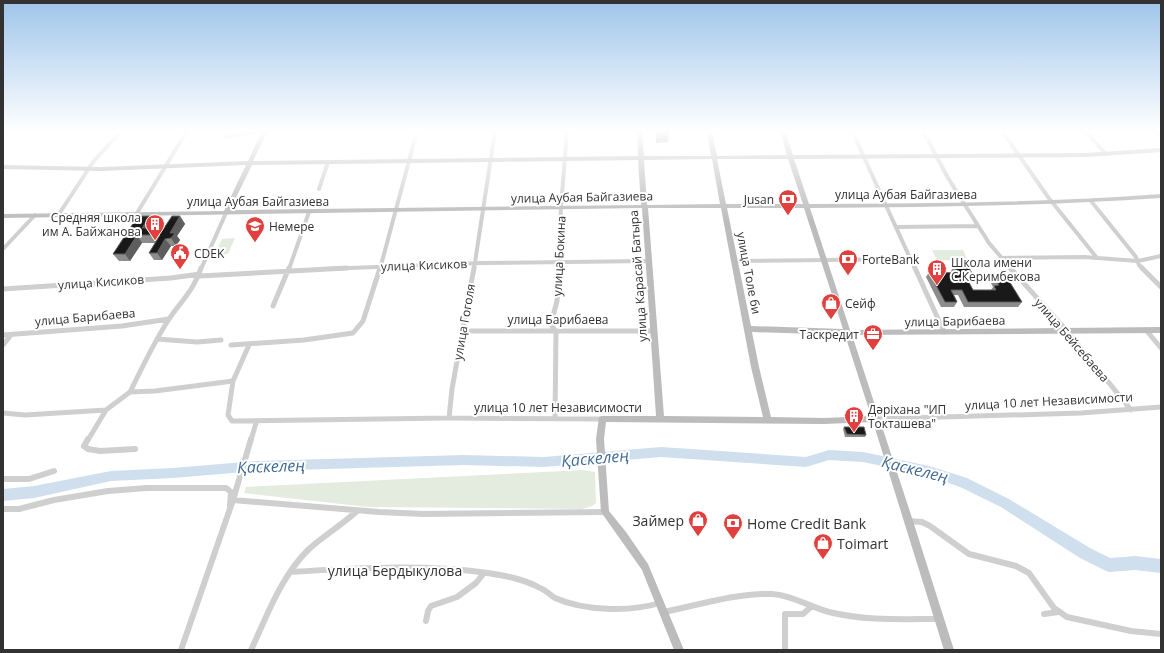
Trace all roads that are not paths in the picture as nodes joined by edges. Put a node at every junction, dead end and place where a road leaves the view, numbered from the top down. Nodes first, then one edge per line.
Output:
1 (95, 161) edge
2 (169, 161) edge
3 (452, 161) edge
4 (490, 161) edge
5 (566, 161) edge
6 (640, 161) edge
7 (716, 161) edge
8 (792, 161) edge
9 (866, 161) edge
10 (940, 161) edge
11 (1024, 161) edge
12 (328, 162) junction
13 (410, 162) junction
14 (250, 163) junction
15 (166, 166) junction
16 (3, 167) edge
17 (89, 169) junction
18 (319, 189) dead end
19 (1161, 196) edge
20 (1091, 201) junction
21 (1052, 202) junction
22 (886, 205) junction
23 (964, 205) junction
24 (725, 206) junction
25 (806, 206) junction
26 (561, 207) junction
27 (644, 207) junction
28 (482, 209) junction
29 (396, 211) junction
30 (309, 212) junction
31 (136, 213) junction
32 (226, 213) junction
33 (59, 214) junction
34 (35, 215) junction
35 (3, 216) edge
36 (978, 226) junction
37 (896, 227) junction
38 (3, 249) edge
39 (1161, 256) edge
40 (1001, 258) junction
41 (1097, 258) junction
42 (910, 259) junction
43 (823, 260) junction
44 (648, 261) junction
45 (734, 261) junction
46 (1138, 261) junction
47 (560, 262) junction
48 (475, 263) junction
49 (381, 266) junction
50 (288, 271) junction
51 (200, 275) junction
52 (1161, 287) edge
53 (3, 289) edge
54 (273, 306) dead end
55 (169, 319) junction
56 (749, 330) junction
57 (1146, 330) junction
58 (1161, 330) edge
59 (463, 331) junction
60 (555, 331) junction
61 (652, 331) junction
62 (1066, 331) junction
63 (846, 332) junction
64 (944, 332) junction
65 (3, 335) edge
66 (11, 335) junction
67 (157, 339) junction
68 (221, 340) dead end
69 (3, 345) edge
70 (231, 345) dead end
71 (249, 345) junction
72 (1161, 348) edge
73 (233, 382) junction
74 (130, 392) junction
75 (1161, 407) edge
76 (106, 410) junction
77 (1131, 410) junction
78 (3, 413) edge
79 (449, 418) junction
80 (555, 418) junction
81 (602, 419) junction
82 (876, 419) junction
83 (660, 420) junction
84 (768, 420) junction
85 (256, 423) junction
86 (136, 448) dead end
87 (54, 472) dead end
88 (3, 479) edge
89 (231, 503) junction
90 (3, 509) edge
91 (357, 510) junction
92 (605, 512) junction
93 (909, 521) junction
94 (290, 572) junction
95 (484, 573) junction
96 (812, 606) junction
97 (662, 607) junction
98 (1058, 612) junction
99 (1044, 614) dead end
100 (938, 619) junction
101 (426, 621) dead end
102 (1161, 634) edge
103 (181, 650) edge
104 (251, 650) edge
105 (679, 650) edge
106 (785, 650) edge
107 (949, 650) edge

1 - 17 street
2 - 15 street
3 - 13 main road
4 - 28 street, улица Гоголя
5 - 26 street, улица Бокина
6 - 27 main road, улица Карасай Батыра
7 - 24 main road, улица Толе би
8 - 25 main road
9 - 22 street
10 - 23 street, улица Бейсебаева
11 - 21 street
12 - 13 main road
12 - 14 main road
12 - 18 street
13 - 29 street
14 - 15 main road
14 - 32 main road
15 - 17 main road
15 - 31 street
16 - 17 main road
17 - 33 street
19 - 20 main road, улица Аубая Байгазиева
20 - 21 main road, улица Аубая Байгазиева
20 - 46 street
21 - 23 main road, улица Аубая Байгазиева
21 - 41 street
22 - 23 main road, улица Аубая Байгазиева
22 - 25 main road, улица Аубая Байгазиева
22 - 37 street
23 - 36 street, улица Бейсебаева
24 - 25 main road, улица Аубая Байгазиева
24 - 27 main road, улица Аубая Байгазиева
24 - 45 main road, улица Толе би
25 - 43 main road
26 - 27 main road, улица Аубая Байгазиева
26 - 28 main road, улица Аубая Байгазиева
26 - 47 street, улица Бокина
27 - 44 main road, улица Карасай Батыра
28 - 29 main road, улица Аубая Байгазиева
28 - 48 street, улица Гоголя
29 - 30 main road, улица Аубая Байгазиева
29 - 49 street
30 - 32 main road, улица Аубая Байгазиева
30 - 50 street
31 - 32 main road, улица Аубая Байгазиева
31 - 33 main road, улица Аубая Байгазиева
32 - 51 street
33 - 34 main road, улица Аубая Байгазиева
34 - 35 main road, улица Аубая Байгазиева
34 - 38 street
36 - 37 street
36 - 40 street, улица Бейсебаева
37 - 42 street
39 - 46 street
40 - 41 street
40 - 62 street, улица Бейсебаева
41 - 46 street
42 - 43 street
42 - 64 street
43 - 45 street
43 - 63 main road
44 - 47 street, улица Кисиков
44 - 61 main road, улица Карасай Батыра
45 - 56 main road, улица Толе би
46 - 52 street
47 - 48 street, улица Кисиков
47 - 60 street, улица Бокина
48 - 49 street, улица Кисиков
48 - 59 street, улица Гоголя
49 - 50 street, улица Кисиков
49 - 71 street
50 - 51 street, улица Кисиков
50 - 54 street
51 - 53 street, улица Кисиков
51 - 55 street
55 - 66 street, улица Барибаева
55 - 67 street
56 - 63 main road, улица Барибаева
56 - 84 main road, улица Толе би
57 - 58 main road, улица Барибаева
57 - 62 main road, улица Барибаева
57 - 72 street
59 - 60 street, улица Барибаева
59 - 79 street, улица Гоголя
60 - 61 street, улица Барибаева
60 - 80 street, улица Бокина
61 - 83 main road, улица Карасай Батыра
62 - 64 main road, улица Барибаева
62 - 77 street, улица Бейсебаева
63 - 64 main road, улица Барибаева
63 - 82 main road
65 - 66 street, улица Барибаева
66 - 69 street
67 - 68 street
67 - 74 street
70 - 71 street
71 - 73 street
73 - 74 street
73 - 85 street, улица 10 лет Независимости
74 - 76 street
75 - 77 street, улица 10 лет Независимости
76 - 78 street
76 - 86 street
77 - 82 street, улица 10 лет Независимости
79 - 80 street, улица 10 лет Независимости
79 - 85 street, улица 10 лет Независимости
80 - 81 street, улица 10 лет Независимости
81 - 83 main road, улица 10 лет Независимости
81 - 92 main road
82 - 84 main road, улица 10 лет Независимости
82 - 93 main road
83 - 84 main road, улица 10 лет Независимости
85 - 89 street
87 - 88 street
89 - 90 street
89 - 91 street
89 - 103 street
91 - 92 street
91 - 94 street
92 - 97 main road
93 - 98 street
93 - 100 main road
94 - 95 street, улица Бердыкулова
94 - 104 street
95 - 97 street, улица Бердыкулова
95 - 101 street
96 - 97 street, улица Бердыкулова
96 - 100 street, улица Бердыкулова
96 - 106 street
97 - 105 main road
98 - 99 street
98 - 102 street
100 - 107 main road

